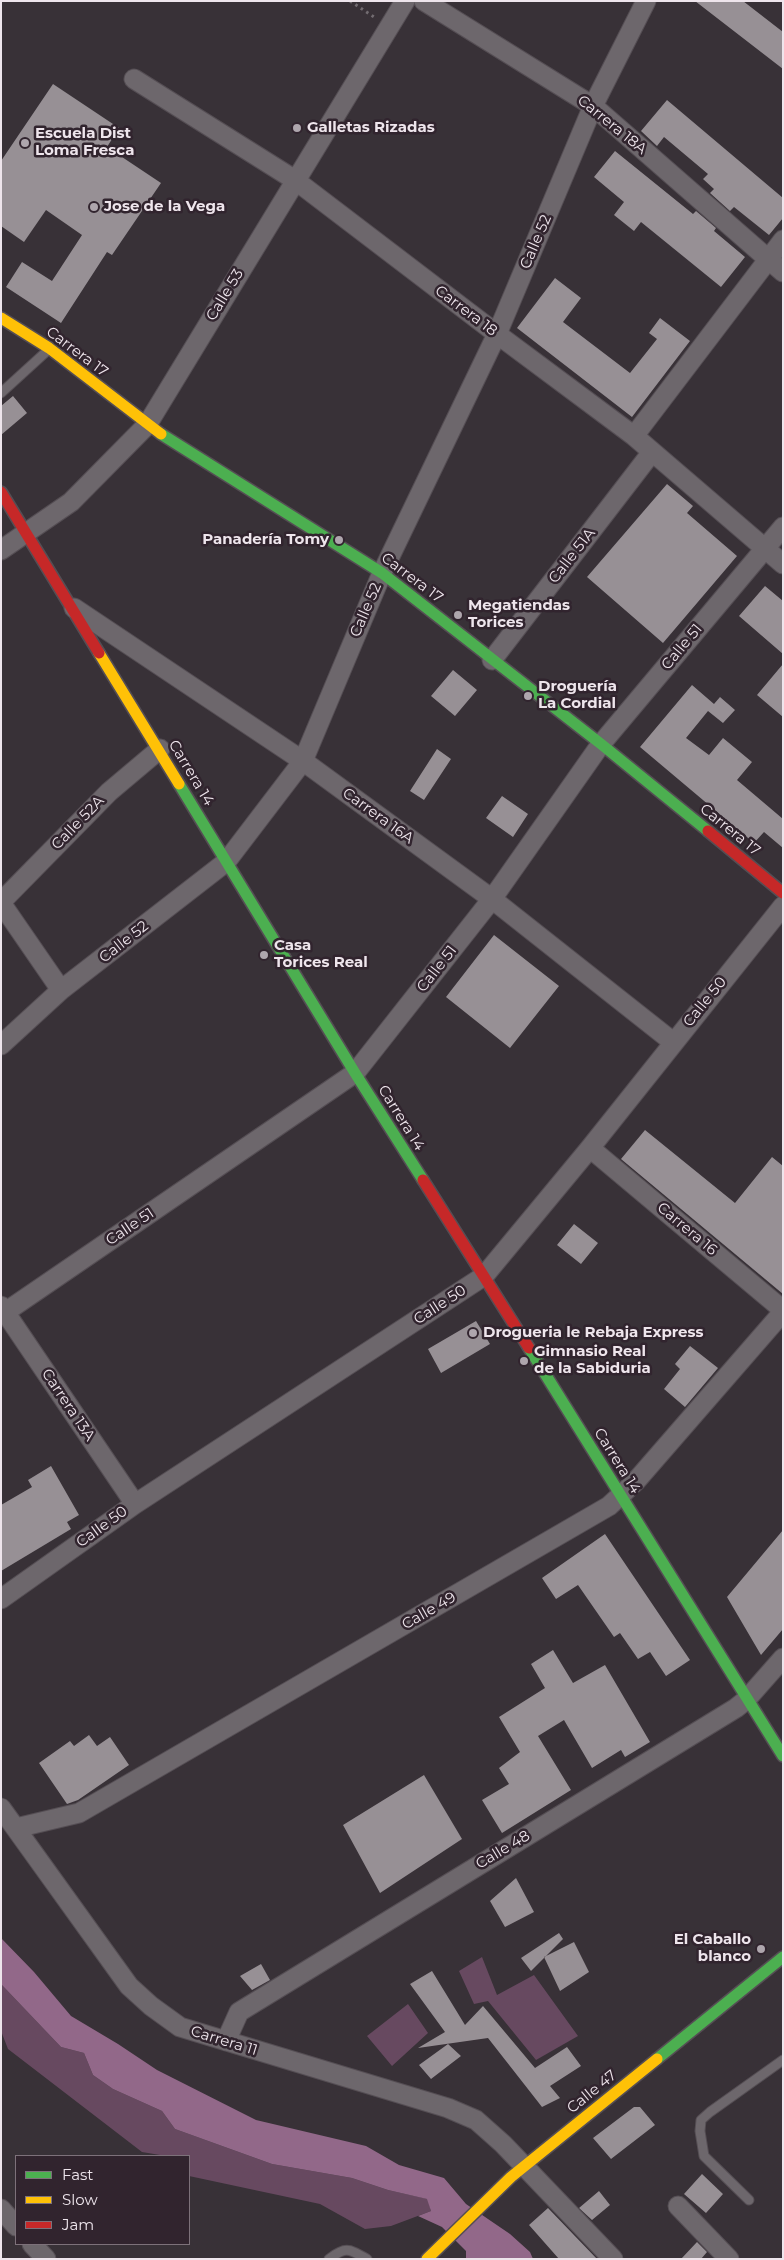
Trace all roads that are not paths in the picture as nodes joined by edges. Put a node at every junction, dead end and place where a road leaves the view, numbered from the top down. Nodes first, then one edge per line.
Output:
1 (404, 1) edge
2 (424, 1) edge
3 (646, 1) edge
4 (134, 79) dead end
5 (593, 106) junction
6 (295, 180) junction
7 (783, 240) edge
8 (776, 265) edge
9 (1, 318) edge
10 (497, 334) junction
11 (49, 348) junction
12 (1, 394) edge
13 (147, 425) junction
14 (634, 436) junction
15 (652, 452) junction
16 (1, 492) edge
17 (783, 527) edge
18 (27, 532) junction
19 (765, 549) junction
20 (1, 550) edge
21 (783, 564) edge
22 (382, 573) junction
23 (71, 606) junction
24 (492, 660) junction
25 (601, 744) junction
26 (160, 749) junction
27 (303, 761) junction
28 (226, 862) junction
29 (783, 893) edge
30 (492, 899) junction
31 (1, 902) edge
32 (783, 906) edge
33 (61, 990) junction
34 (673, 1042) junction
35 (1, 1045) edge
36 (355, 1073) junction
37 (590, 1148) junction
38 (484, 1276) junction
39 (783, 1311) edge
40 (3, 1312) edge
41 (621, 1496) junction
42 (135, 1504) junction
43 (1, 1599) edge
44 (783, 1658) edge
45 (746, 1700) junction
46 (783, 1756) edge
47 (1, 1808) edge
48 (16, 1828) junction
49 (783, 1957) edge
50 (226, 2041) junction
51 (783, 2060) edge
52 (518, 2172) junction
53 (748, 2200) dead end
54 (678, 2206) dead end
55 (1, 2209) edge
56 (15, 2225) edge
57 (33, 2245) edge
58 (46, 2259) edge
59 (329, 2259) edge
60 (367, 2259) edge
61 (427, 2259) edge
62 (612, 2259) edge
63 (729, 2259) edge

1 - 6 street, Calle 53
2 - 5 street, Carrera 18A
3 - 5 street, Calle 52
4 - 6 street, Carrera 18
5 - 8 street, Carrera 18A
5 - 10 street, Calle 52
6 - 10 street, Carrera 18
6 - 13 street, Calle 53
7 - 8 street
8 - 14 street
9 - 11 main road, Carrera 17
10 - 14 street, Carrera 18
10 - 22 street, Calle 52
11 - 12 lane
11 - 13 main road, Carrera 17
13 - 18 street, Calle 53
13 - 22 main road, Carrera 17
14 - 15 street, Carrera 18
15 - 19 street, Carrera 18
15 - 24 street, Calle 51A
16 - 18 main road, Carrera 14
17 - 19 street, Calle 51
18 - 20 street, Calle 53
18 - 23 main road, Carrera 14
19 - 21 street, Carrera 18
19 - 25 street, Calle 51
22 - 24 main road, Carrera 17
22 - 27 street, Calle 52
23 - 26 main road, Carrera 14
23 - 27 street, Carrera 16A
24 - 25 main road, Carrera 17
25 - 29 main road, Carrera 17
25 - 30 street, Calle 51
26 - 28 main road, Carrera 14
26 - 31 street, Calle 52A
27 - 28 street, Calle 52
27 - 30 street, Carrera 16A
28 - 33 street, Calle 52
28 - 36 main road, Carrera 14
30 - 34 street, Carrera 16A
30 - 36 street, Calle 51
31 - 33 street
32 - 34 street, Calle 50
33 - 35 street, Calle 52
34 - 37 street, Calle 50
36 - 38 main road, Carrera 14
36 - 40 street, Calle 51
37 - 38 street, Calle 50
37 - 39 street, Carrera 16
38 - 41 main road, Carrera 14
38 - 42 street, Calle 50
39 - 41 street, Calle 49
40 - 42 street, Carrera 13A
41 - 45 main road, Carrera 14
41 - 48 street, Calle 49
42 - 43 street, Calle 50
44 - 45 street, Calle 48
45 - 46 main road, Carrera 14
45 - 50 street, Calle 48
47 - 48 street, Carrera 11
48 - 50 street, Carrera 11
49 - 52 main road, Calle 47
50 - 52 street, Carrera 11
51 - 53 lane
52 - 61 main road, Calle 47
52 - 62 street, Carrera 11
54 - 63 street
55 - 56 street
57 - 58 street
59 - 60 lane

